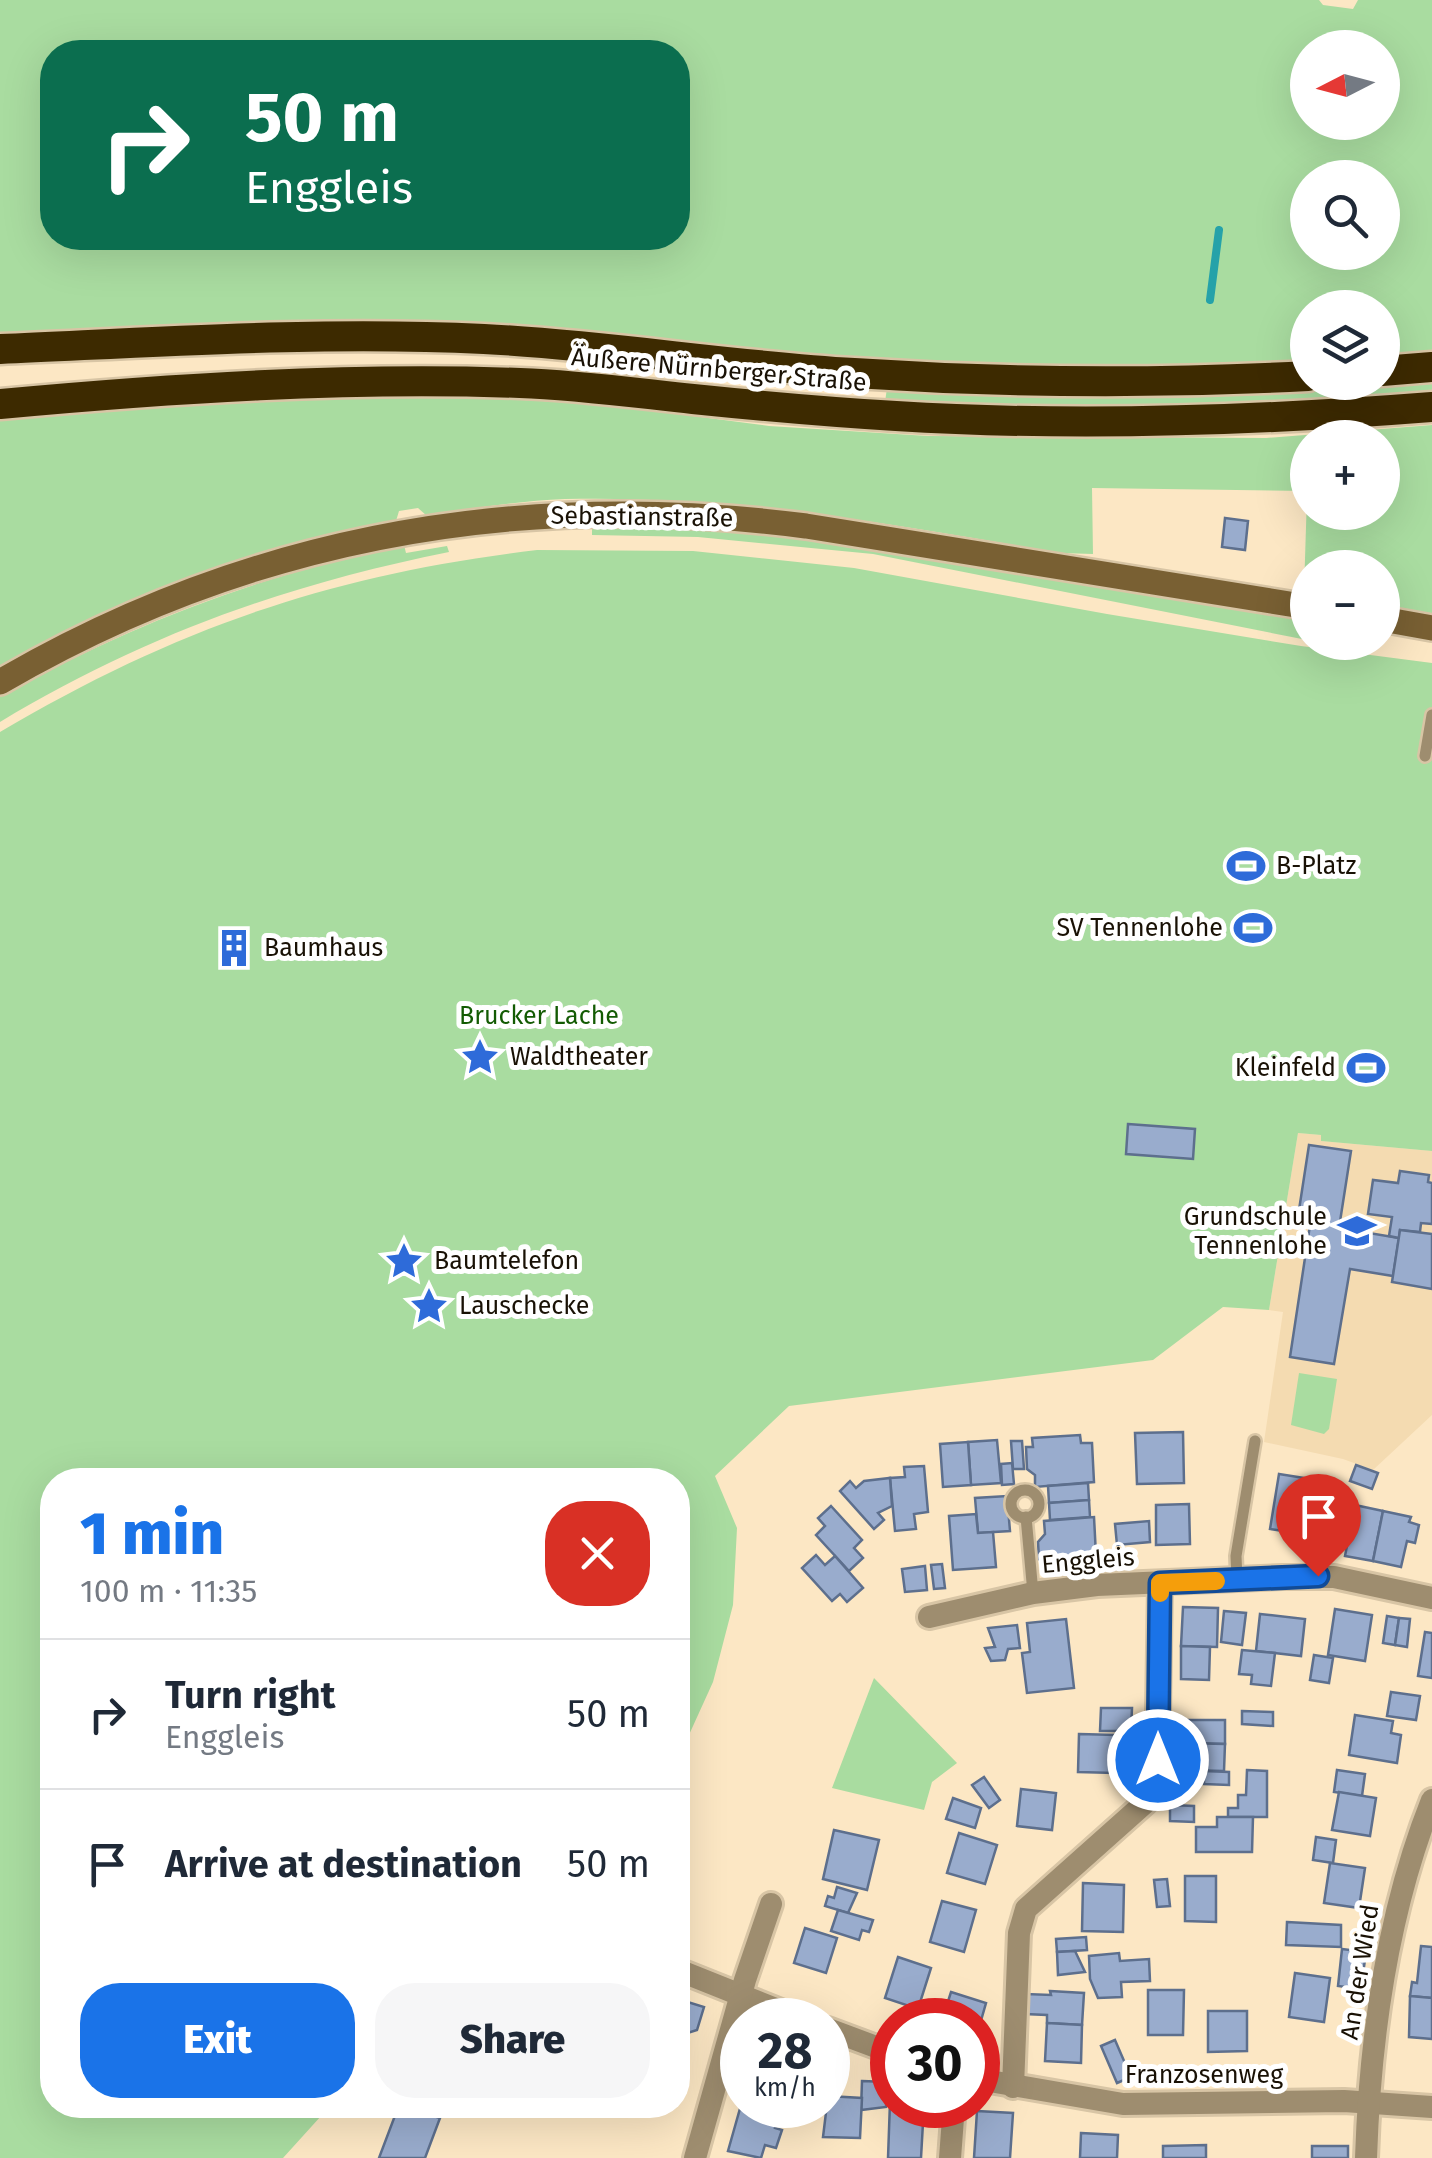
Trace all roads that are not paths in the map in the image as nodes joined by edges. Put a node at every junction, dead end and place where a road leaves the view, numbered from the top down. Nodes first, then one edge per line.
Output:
1 (0, 349) edge
2 (1432, 367) edge
3 (1400, 370) edge
4 (1290, 377) edge
5 (0, 404) edge
6 (1432, 407) edge
7 (1290, 604) edge
8 (1400, 622) edge
9 (1432, 628) edge
10 (0, 682) edge
11 (1432, 715) edge
12 (1425, 756) dead end
13 (1255, 1441) dead end
14 (1026, 1517) dead end
15 (1237, 1580) junction
16 (1160, 1583) junction
17 (1034, 1594) junction
18 (1432, 1598) edge
19 (929, 1617) dead end
20 (1432, 1800) edge
21 (771, 1904) dead end
22 (690, 1975) edge
23 (742, 1996) junction
24 (747, 1998) edge
25 (1000, 2084) edge
26 (1013, 2087) junction
27 (1368, 2102) junction
28 (1432, 2107) edge
29 (952, 2128) edge
30 (695, 2158) edge
31 (950, 2158) edge
32 (1366, 2158) edge

1 - 4 highway, Äußere Nürnberger Straße
2 - 3 highway
5 - 6 highway, Äußere Nürnberger Straße
7 - 10 street, Sebastianstraße
8 - 9 street
11 - 12 lane
13 - 15 lane
14 - 17 lane
15 - 16 street, Enggleis
15 - 18 street, Enggleis
16 - 17 street, Enggleis
16 - 26 street
17 - 19 street, Enggleis
20 - 27 street, An der Wied
21 - 23 street
22 - 23 street
23 - 24 street
23 - 30 street
25 - 26 street, Franzosenweg
26 - 27 street, Franzosenweg
27 - 28 street, Franzosenweg
27 - 32 street, An der Wied
29 - 31 street

